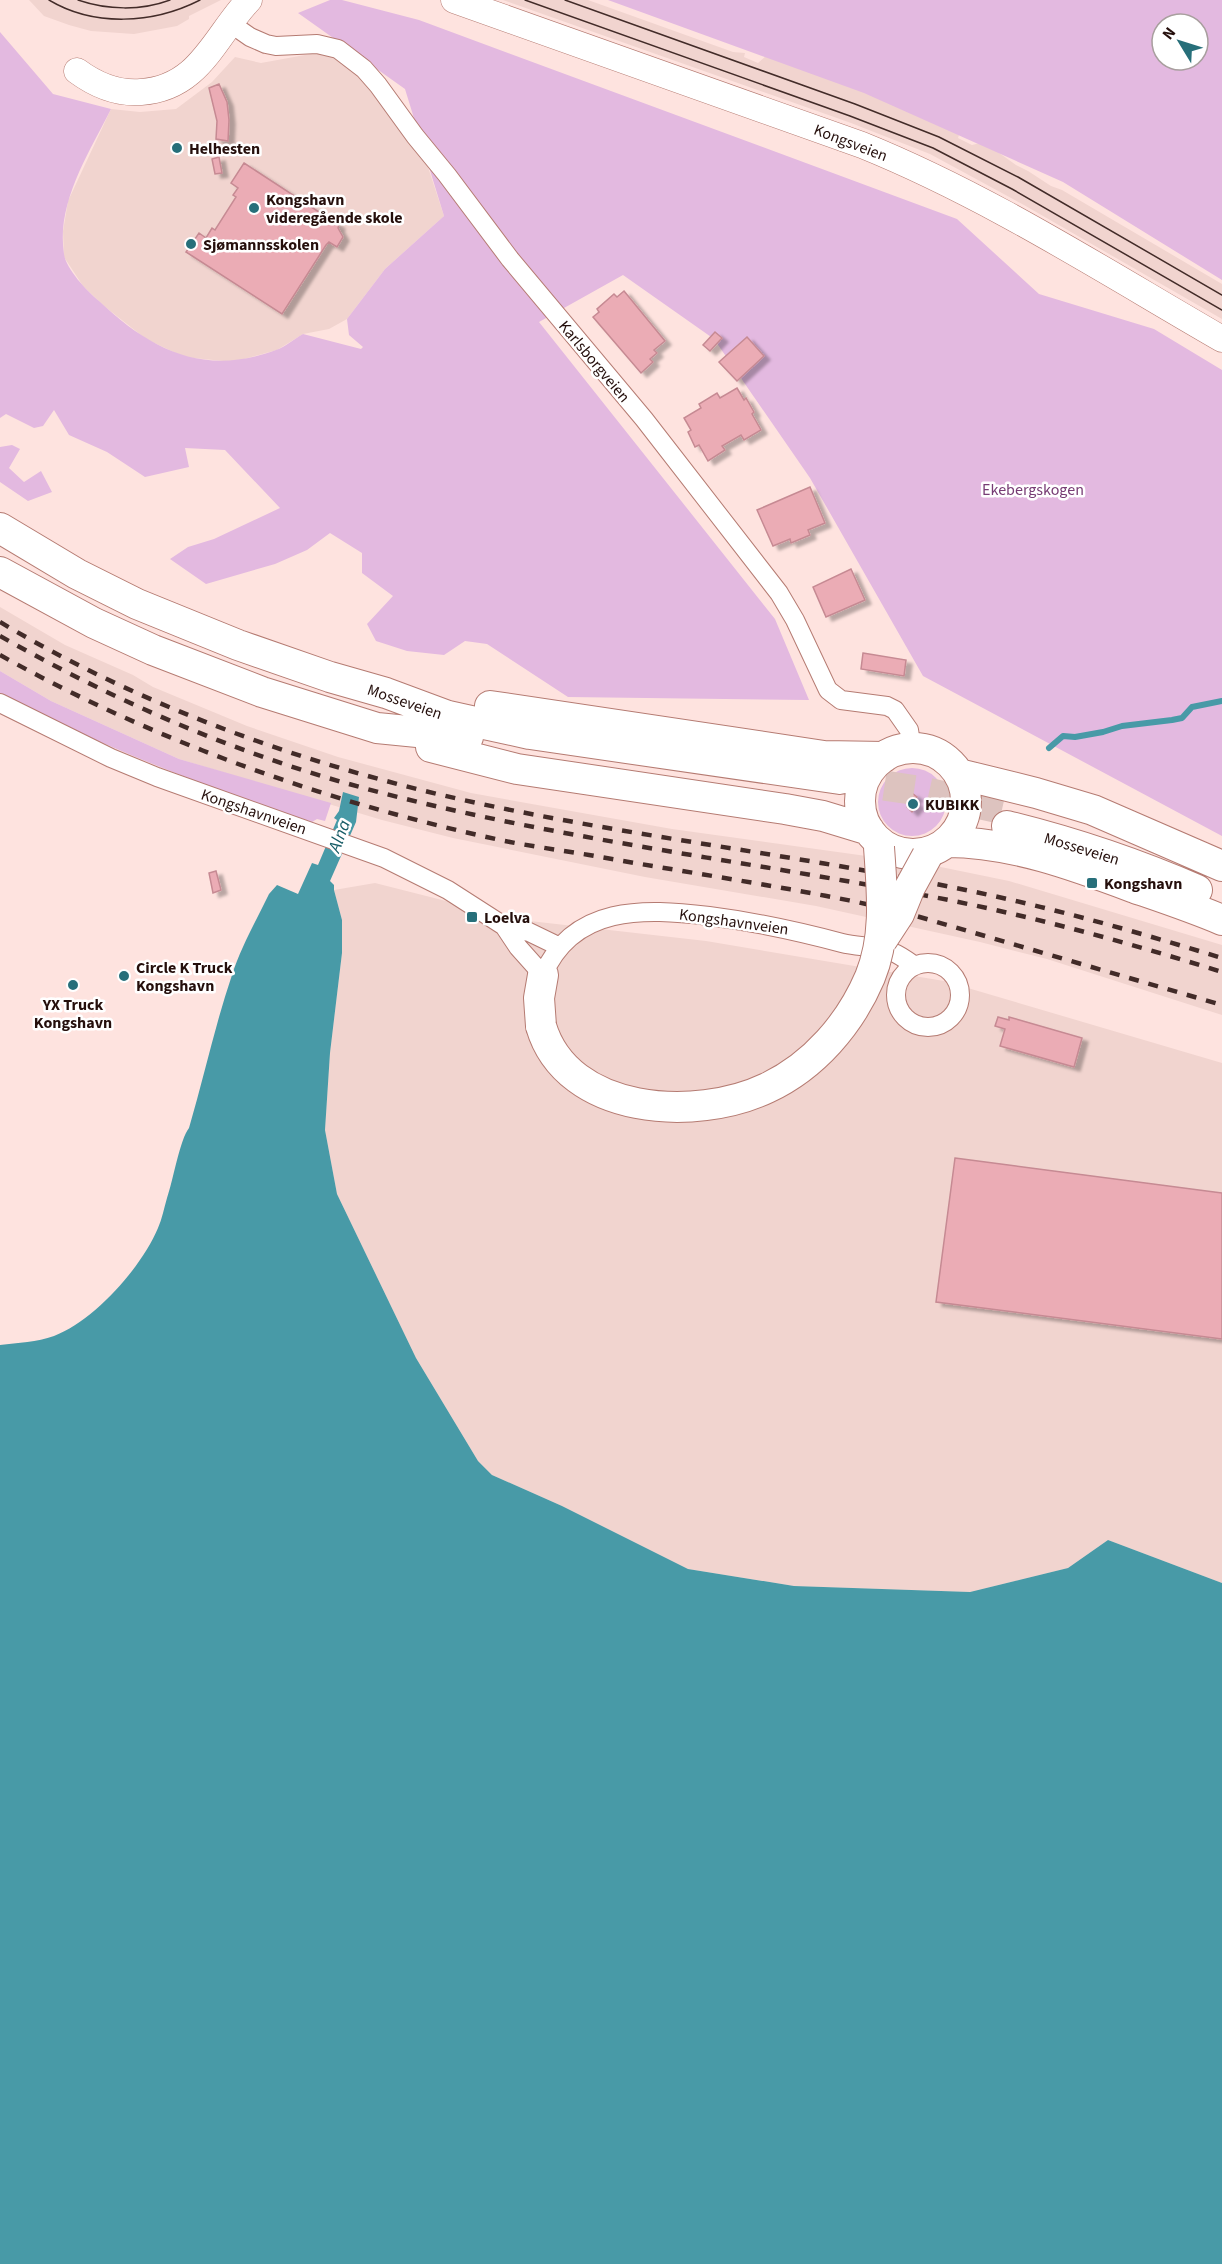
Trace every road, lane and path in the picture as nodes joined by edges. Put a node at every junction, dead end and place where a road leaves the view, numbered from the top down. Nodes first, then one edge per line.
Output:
1 (249, 0) edge
2 (454, 0) edge
3 (231, 23) junction
4 (77, 71) dead end
5 (1222, 339) edge
6 (0, 528) edge
7 (0, 572) edge
8 (386, 693) junction
9 (0, 703) edge
10 (377, 728) junction
11 (898, 753) junction
12 (959, 774) junction
13 (876, 840) junction
14 (935, 850) junction
15 (1222, 866) edge
16 (1222, 885) edge
17 (1222, 902) edge
18 (1222, 920) edge
19 (504, 926) junction
20 (880, 942) junction
21 (843, 943) junction
22 (560, 946) junction
23 (915, 966) junction
24 (543, 975) junction
25 (897, 987) junction

1 - 3 main road
2 - 5 main road, Kongsveien
3 - 4 main road
3 - 11 street, Karlsborgveien
6 - 8 highway, Mosseveien
7 - 10 highway, Mosseveien
8 - 10 highway, Mosseveien
8 - 11 highway
9 - 19 street, Kongshavnveien
10 - 13 highway
11 - 12 highway
11 - 13 highway
12 - 14 highway
12 - 15 highway
13 - 14 highway
13 - 20 highway, bridge
14 - 18 highway
14 - 20 highway, bridge
16 - 17 highway, Mosseveien
19 - 22 street, Kongshavnveien
19 - 24 street, Kongshavnveien
20 - 24 highway, bridge
21 - 22 street, Kongshavnveien
21 - 23 street, Kongshavnveien
21 - 25 street, Kongshavnveien
22 - 24 street, Kongshavnveien
23 - 25 street
23 - 25 street

